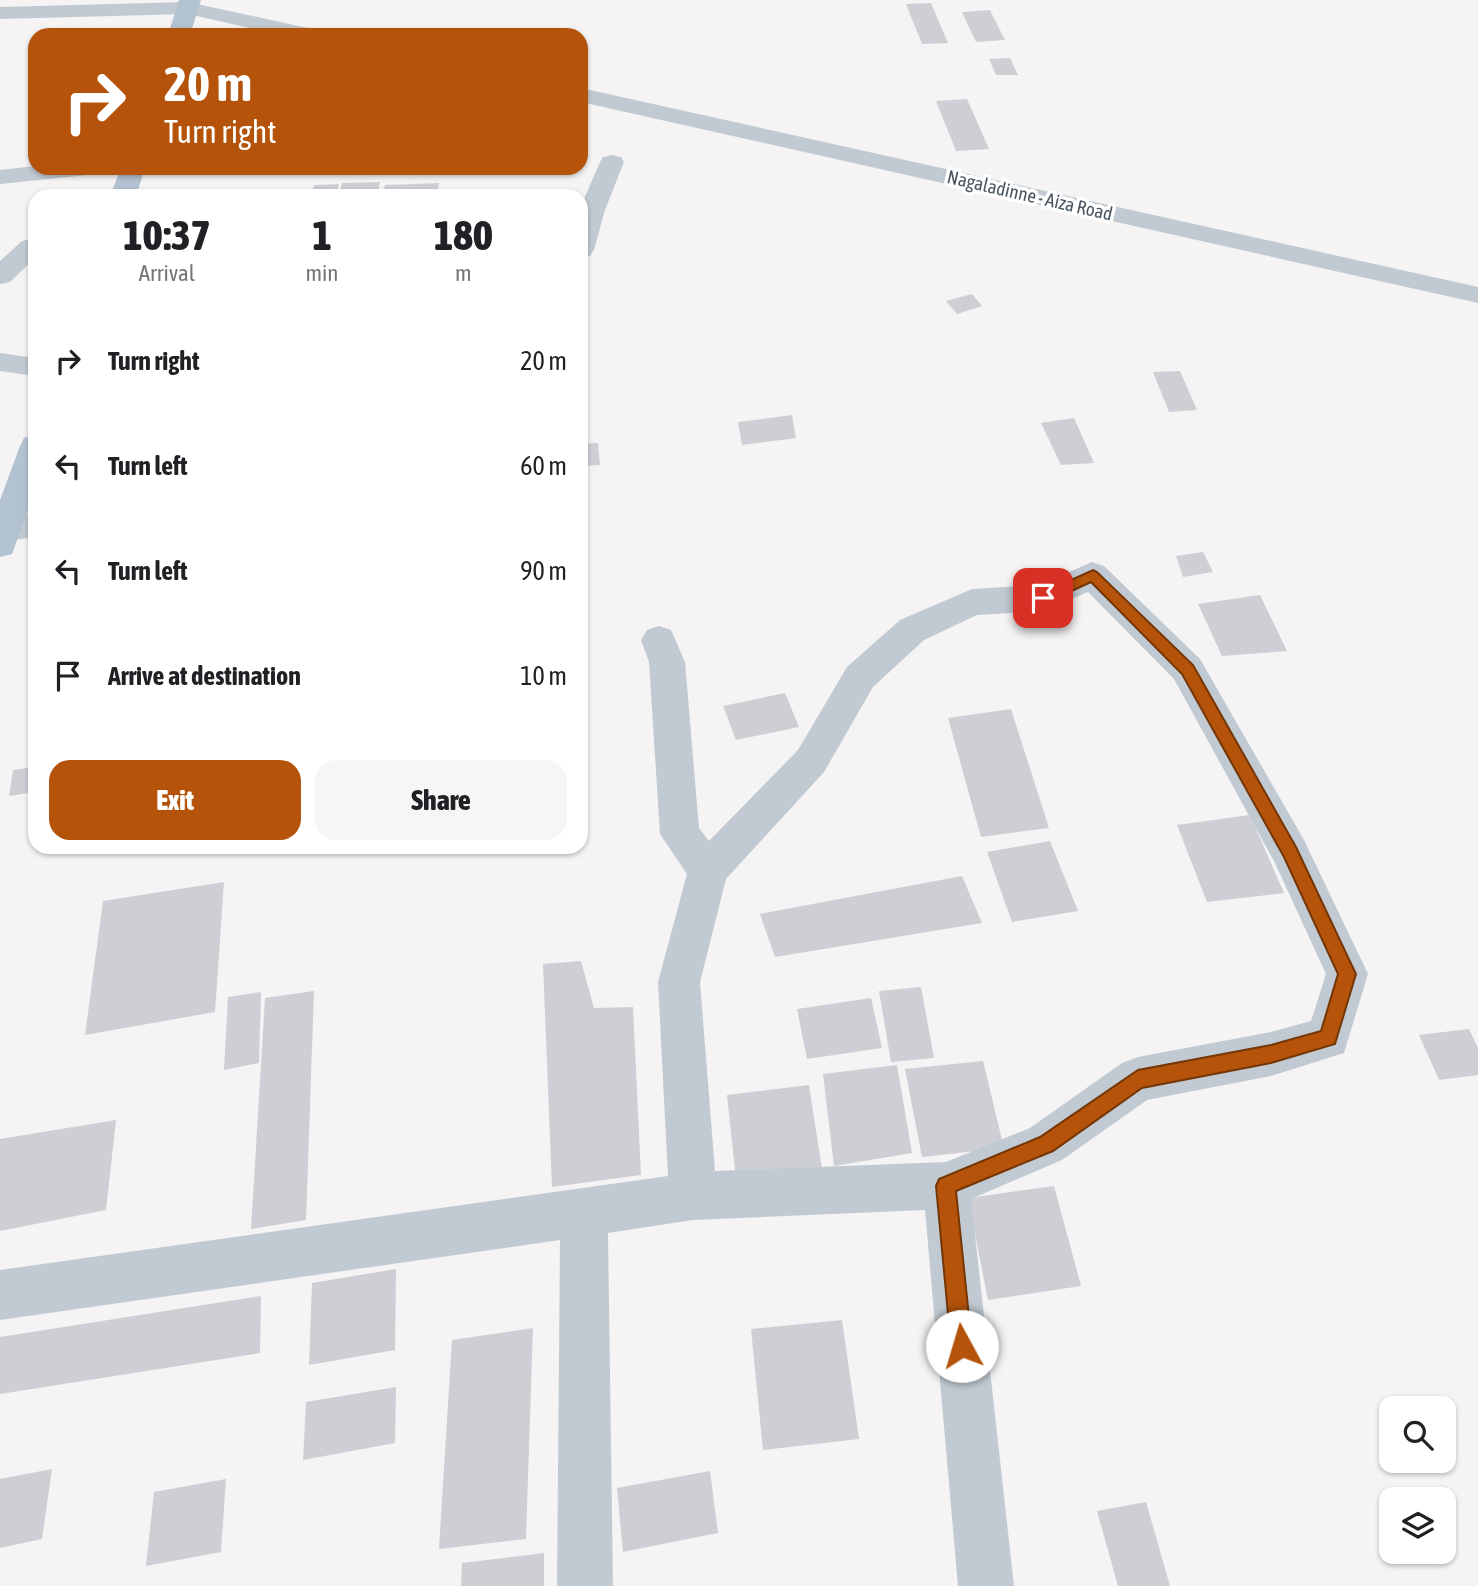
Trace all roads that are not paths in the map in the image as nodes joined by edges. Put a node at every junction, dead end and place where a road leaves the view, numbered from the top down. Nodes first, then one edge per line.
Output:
1 (189, 4) edge
2 (0, 13) edge
3 (181, 28) edge
4 (282, 28) edge
5 (588, 98) edge
6 (612, 162) dead end
7 (28, 174) edge
8 (0, 177) edge
9 (588, 227) edge
10 (28, 247) edge
11 (0, 248) edge
12 (28, 251) edge
13 (0, 276) edge
14 (1478, 295) edge
15 (0, 362) edge
16 (28, 366) edge
17 (28, 457) edge
18 (10, 486) edge
19 (14, 533) edge
20 (659, 640) dead end
21 (708, 870) junction
22 (946, 1186) junction
23 (693, 1196) junction
24 (583, 1213) junction
25 (0, 1295) edge
26 (585, 1586) edge
27 (986, 1586) edge

1 - 2 street
1 - 3 main road
1 - 4 street
5 - 14 street, Nagaladinne - Aiza Road
6 - 9 street
7 - 8 street
10 - 11 street
12 - 13 street
15 - 16 street
17 - 18 main road
18 - 19 main road
20 - 21 street
21 - 22 street
21 - 23 street
22 - 23 street
22 - 27 street
23 - 24 street
24 - 25 street
24 - 26 street

